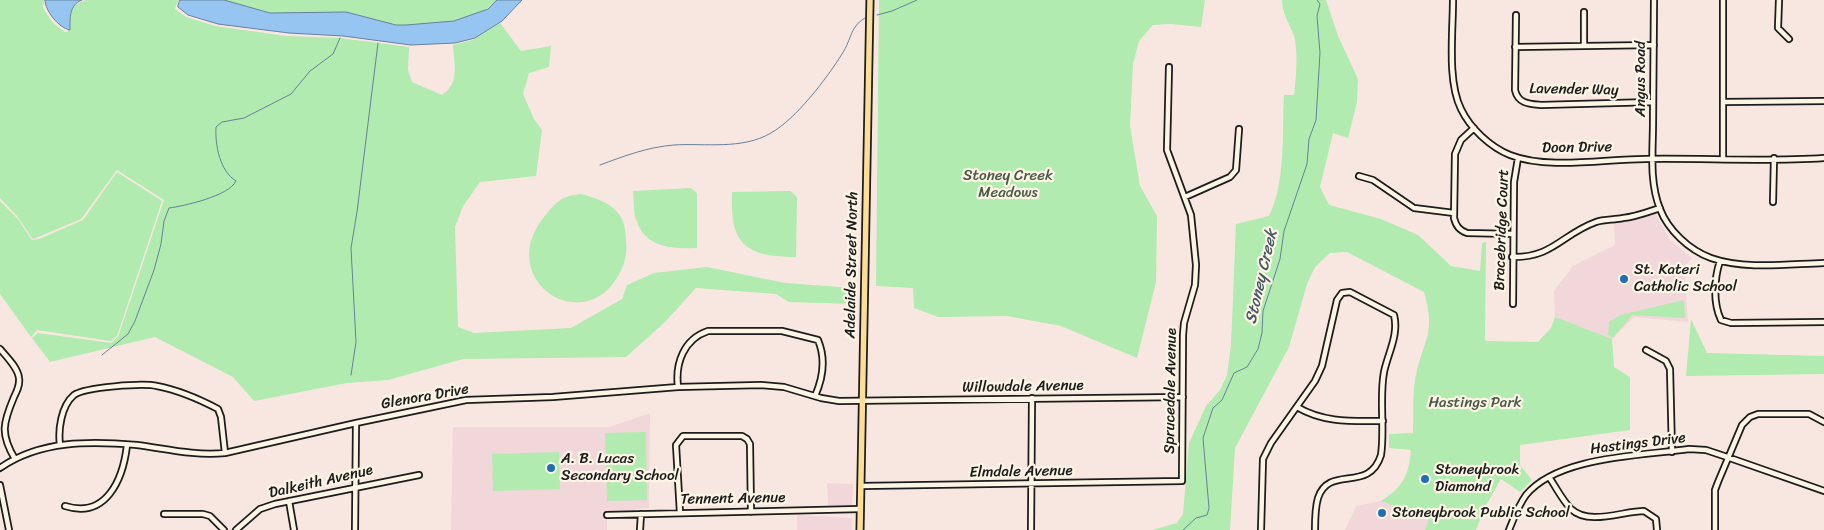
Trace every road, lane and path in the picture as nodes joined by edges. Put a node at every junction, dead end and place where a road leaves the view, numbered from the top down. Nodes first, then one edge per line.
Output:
1 (870, 0) edge
2 (1453, 0) edge
3 (1654, 0) edge
4 (1723, 0) edge
5 (1779, 0) edge
6 (1584, 12) dead end
7 (1516, 15) dead end
8 (1789, 39) dead end
9 (1654, 45) junction
10 (1584, 46) junction
11 (1515, 47) junction
12 (1169, 68) dead end
13 (1824, 101) edge
14 (1653, 102) junction
15 (1723, 102) junction
16 (1474, 128) junction
17 (1239, 129) dead end
18 (1518, 158) junction
19 (1723, 158) junction
20 (1774, 158) junction
21 (1824, 158) edge
22 (1653, 159) junction
23 (1359, 176) dead end
24 (1185, 196) junction
25 (1773, 202) dead end
26 (1660, 208) junction
27 (1454, 213) junction
28 (1512, 234) junction
29 (1512, 257) junction
30 (1720, 261) junction
31 (1824, 263) edge
32 (1513, 304) dead end
33 (1824, 322) edge
34 (0, 349) edge
35 (1646, 350) dead end
36 (678, 386) junction
37 (815, 396) junction
38 (1184, 397) junction
39 (1032, 398) junction
40 (862, 400) junction
41 (1297, 407) junction
42 (1383, 421) junction
43 (1824, 422) edge
44 (2, 423) edge
45 (356, 423) junction
46 (60, 445) junction
47 (127, 445) junction
48 (1672, 452) junction
49 (225, 453) junction
50 (1727, 456) junction
51 (15, 459) junction
52 (0, 468) edge
53 (419, 475) dead end
54 (1549, 477) junction
55 (1182, 481) joint
56 (1032, 484) junction
57 (0, 485) edge
58 (355, 486) junction
59 (861, 486) junction
60 (1824, 491) edge
61 (289, 501) junction
62 (64, 506) dead end
63 (860, 510) junction
64 (751, 512) junction
65 (680, 513) junction
66 (164, 514) dead end
67 (641, 514) junction
68 (606, 515) dead end
69 (9, 530) edge
70 (224, 530) edge
71 (236, 530) edge
72 (294, 530) edge
73 (354, 530) edge
74 (640, 530) edge
75 (860, 530) edge
76 (1031, 530) edge
77 (1261, 530) edge
78 (1315, 530) edge
79 (1509, 530) edge
80 (1657, 530) edge
81 (1715, 530) edge

1 - 40 main road, Adelaide Street North
2 - 16 street, Doon Drive
3 - 9 street, Angus Road
4 - 15 street
5 - 8 street
6 - 10 street
7 - 11 street
9 - 10 street
9 - 14 street, Angus Road
10 - 11 street
11 - 14 street, Lavender Way
12 - 24 street, Sprucedale Avenue
13 - 15 street
14 - 22 street, Angus Road
15 - 19 street
16 - 18 street, Doon Drive
16 - 27 street
17 - 24 street
18 - 22 street, Doon Drive
18 - 28 street, Bracebridge Court
19 - 20 street, Doon Drive
19 - 22 street, Doon Drive
20 - 21 street, Doon Drive
20 - 25 street
22 - 26 street, Angus Road
23 - 27 street
24 - 38 street, Sprucedale Avenue
26 - 29 street
26 - 30 street
27 - 28 street
28 - 29 street, Bracebridge Court
29 - 32 street, Bracebridge Court
30 - 31 street
30 - 33 street
34 - 44 street
35 - 48 street
36 - 37 street, Glenora Drive
36 - 37 street
36 - 45 street, Glenora Drive
37 - 40 street, Glenora Drive
38 - 39 street, Willowdale Avenue
38 - 55 street, Sprucedale Avenue
39 - 40 street, Willowdale Avenue
39 - 56 street
40 - 59 main road, Adelaide Street North
41 - 42 street
41 - 42 street
41 - 77 street
42 - 78 street
43 - 50 street
44 - 51 street
45 - 49 street, Glenora Drive
45 - 58 street
46 - 47 street, Glenora Drive
46 - 49 street
46 - 51 street, Glenora Drive
47 - 49 street, Glenora Drive
47 - 62 street
48 - 50 street, Hastings Drive
48 - 54 street, Hastings Drive
50 - 60 street, Hastings Drive
50 - 81 street
51 - 52 street, Glenora Drive
53 - 58 street, Dalkeith Avenue
54 - 79 street, Hastings Drive
54 - 80 street
55 - 56 street, Elmdale Avenue
56 - 59 street, Elmdale Avenue
56 - 76 street
57 - 69 street
58 - 61 street, Dalkeith Avenue
58 - 73 street
59 - 63 main road, Adelaide Street North
61 - 71 street, Dalkeith Avenue
61 - 72 street
63 - 64 street, Tennent Avenue
63 - 75 main road, Adelaide Street North
64 - 65 street, Tennent Avenue
64 - 65 street
65 - 67 street, Tennent Avenue
66 - 70 street
67 - 68 street, Tennent Avenue
67 - 74 street

